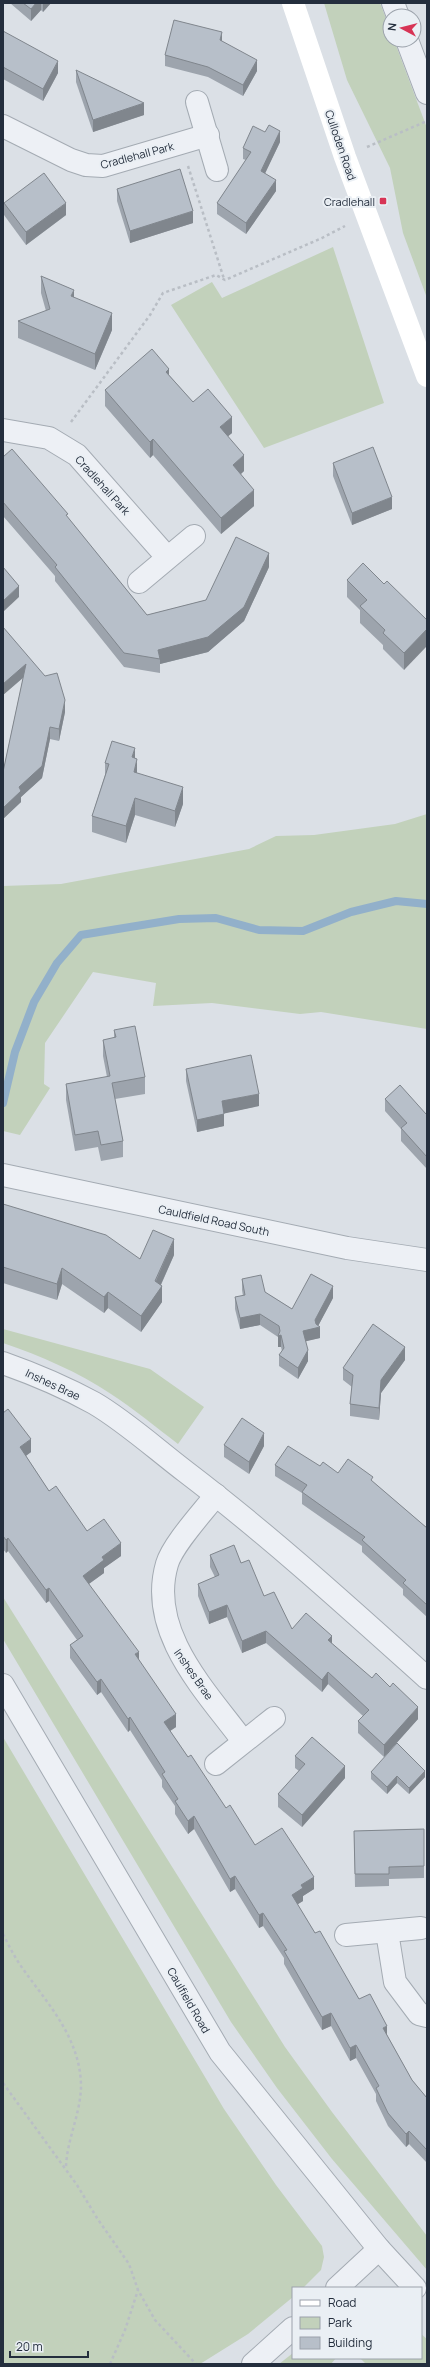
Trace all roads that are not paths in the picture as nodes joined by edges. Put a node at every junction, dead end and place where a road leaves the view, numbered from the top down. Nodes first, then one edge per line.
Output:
1 (293, 3) edge
2 (410, 48) edge
3 (427, 93) edge
4 (197, 102) dead end
5 (3, 126) edge
6 (208, 136) junction
7 (217, 170) dead end
8 (427, 376) edge
9 (3, 430) edge
10 (194, 536) dead end
11 (167, 557) junction
12 (139, 582) dead end
13 (3, 1175) edge
14 (427, 1260) edge
15 (3, 1363) edge
16 (216, 1494) junction
17 (427, 1678) edge
18 (3, 1685) edge
19 (274, 1718) dead end
20 (243, 1741) junction
21 (216, 1764) dead end
22 (421, 1928) dead end
23 (387, 1932) junction
24 (346, 1935) dead end
25 (427, 2016) edge
26 (379, 2249) junction
27 (338, 2287) edge
28 (414, 2287) edge
29 (292, 2329) edge
30 (253, 2364) edge

1 - 8 main road, Culloden Road
2 - 3 street
4 - 6 street
5 - 6 street, Cradlehall Park
6 - 7 street
9 - 11 street, Cradlehall Park
10 - 11 street
11 - 12 street
13 - 14 street, Cauldfield Road South
15 - 16 street, Inshes Brae
16 - 17 street, Inshes Brae
16 - 20 street, Inshes Brae
18 - 26 street, Caulfield Road
19 - 20 street
20 - 21 street
22 - 23 street
23 - 24 street
23 - 25 street
26 - 27 street
26 - 28 street, Caulfield Road
29 - 30 street

